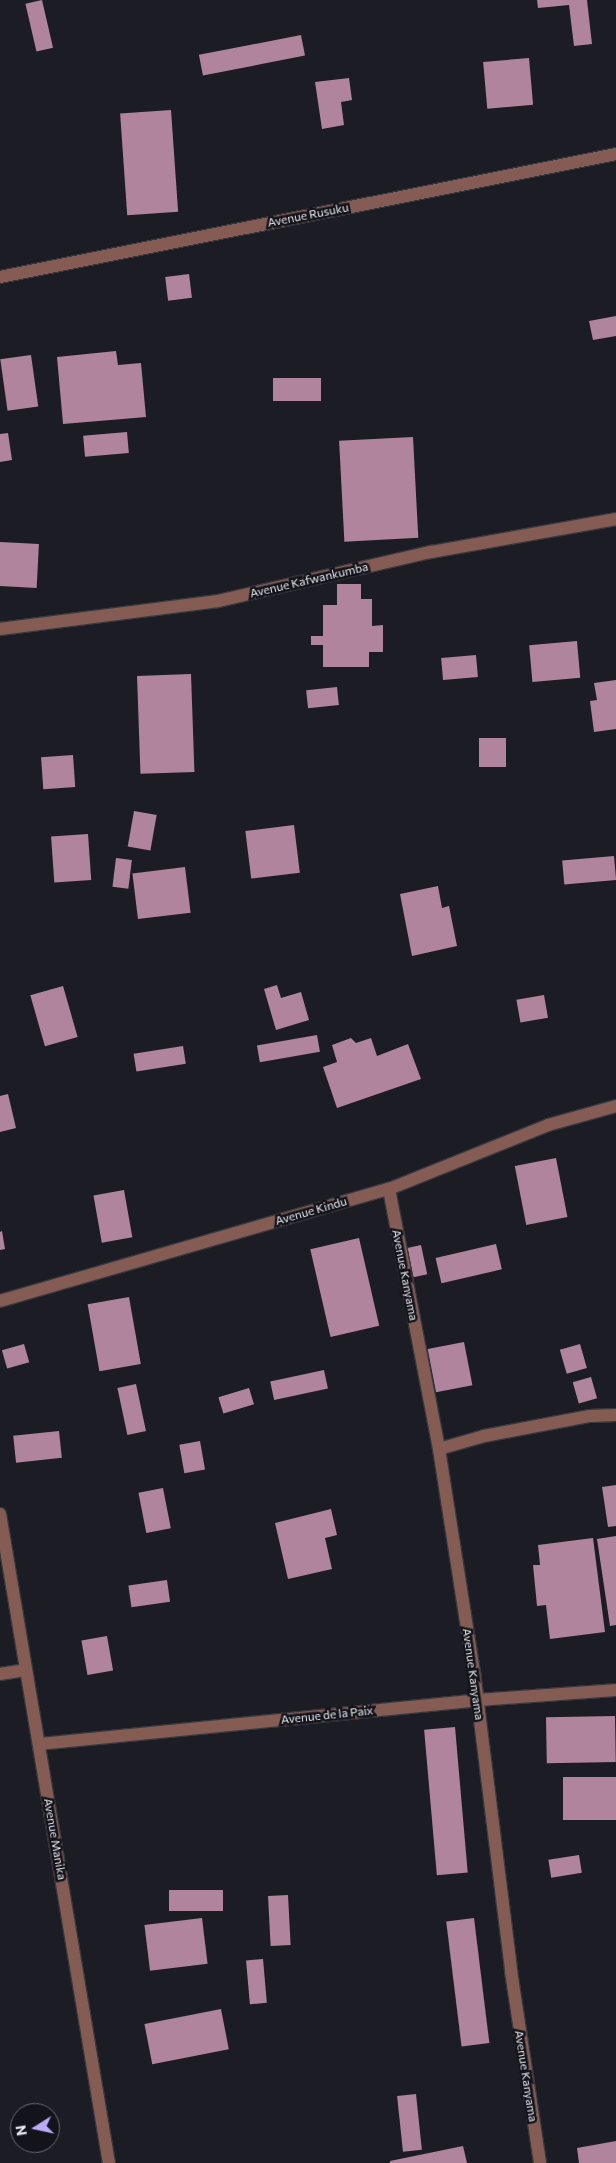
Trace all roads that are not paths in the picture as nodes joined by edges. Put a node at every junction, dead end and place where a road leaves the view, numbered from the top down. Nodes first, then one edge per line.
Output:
1 (616, 154) edge
2 (0, 277) edge
3 (616, 519) edge
4 (0, 629) edge
5 (616, 1106) edge
6 (389, 1189) junction
7 (0, 1301) edge
8 (616, 1414) edge
9 (439, 1449) junction
10 (0, 1514) edge
11 (25, 1670) junction
12 (0, 1674) edge
13 (616, 1690) edge
14 (477, 1700) junction
15 (39, 1744) junction
16 (110, 2163) edge
17 (540, 2163) edge

1 - 2 street, Avenue Rusuku
3 - 4 street, Avenue Kafwankumba
5 - 6 street, Avenue Kindu
6 - 7 street, Avenue Kindu
6 - 9 street, Avenue Kanyama
8 - 9 street
9 - 14 street, Avenue Kanyama
10 - 11 street, Avenue Manika
11 - 12 street
11 - 15 street, Avenue Manika
13 - 14 street, Avenue de la Paix
14 - 15 street, Avenue de la Paix
14 - 17 street, Avenue Kanyama
15 - 16 street, Avenue Manika

